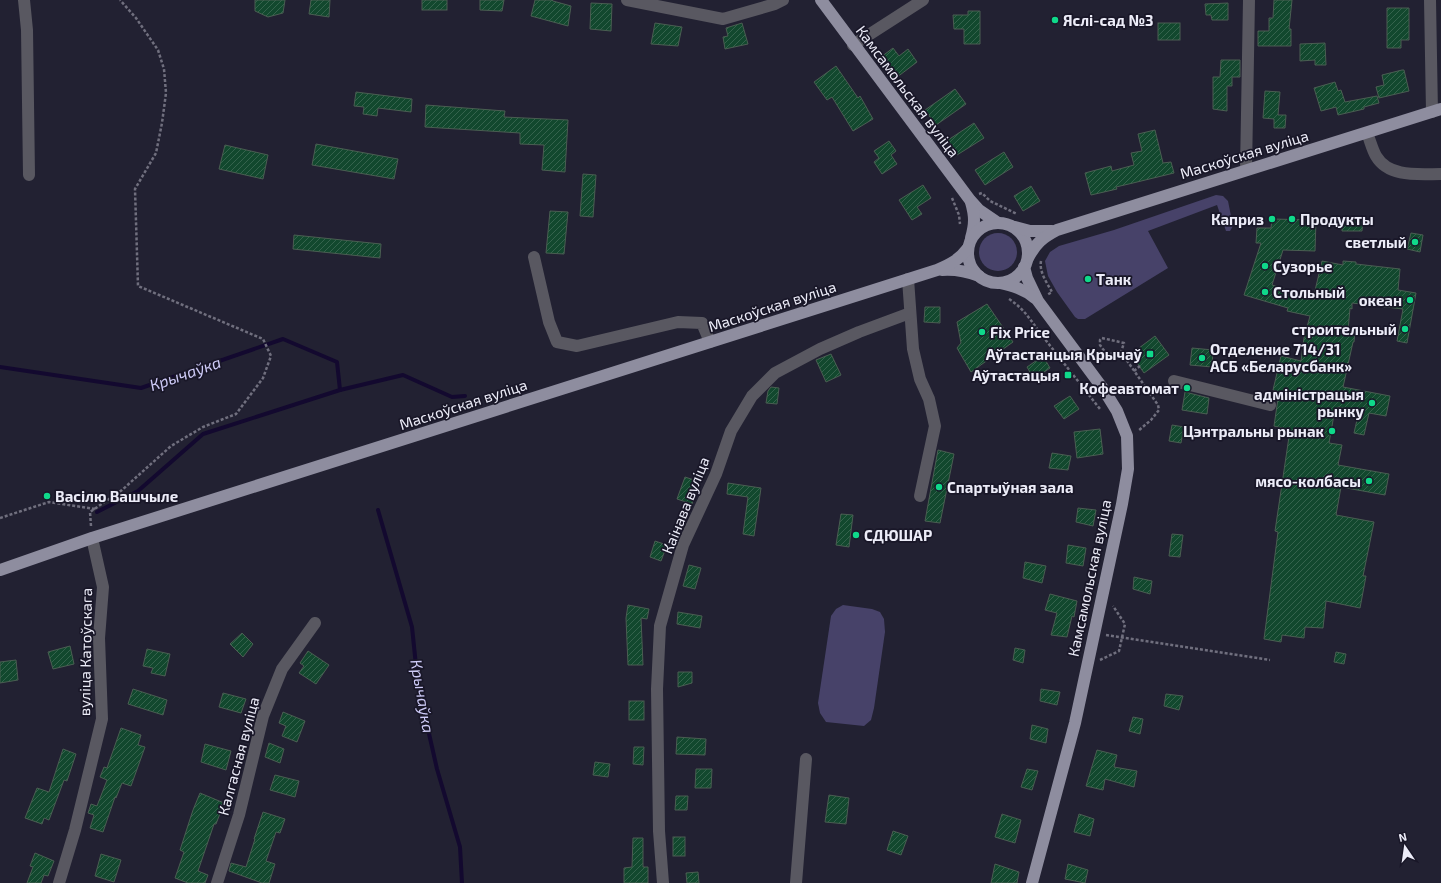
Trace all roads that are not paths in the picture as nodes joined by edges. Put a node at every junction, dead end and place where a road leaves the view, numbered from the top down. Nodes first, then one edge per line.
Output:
1 (24, 0) edge
2 (627, 0) edge
3 (783, 0) edge
4 (821, 0) edge
5 (923, 0) edge
6 (1249, 0) edge
7 (1430, 0) edge
8 (854, 45) junction
9 (1436, 111) edge
10 (1367, 132) junction
11 (1246, 170) junction
12 (1441, 174) edge
13 (29, 175) dead end
14 (970, 200) junction
15 (998, 223) junction
16 (1013, 226) junction
17 (1057, 230) junction
18 (970, 243) junction
19 (534, 257) dead end
20 (1026, 262) junction
21 (937, 270) junction
22 (980, 277) junction
23 (908, 279) junction
24 (1000, 283) junction
25 (1038, 301) junction
26 (910, 313) junction
27 (710, 342) junction
28 (1174, 381) dead end
29 (1270, 405) dead end
30 (920, 496) dead end
31 (92, 538) junction
32 (0, 570) edge
33 (315, 623) dead end
34 (806, 759) dead end
35 (60, 883) edge
36 (217, 883) edge
37 (663, 883) edge
38 (796, 883) edge
39 (1032, 883) edge

1 - 13 street
2 - 3 street
4 - 8 main road, Камсамольская вуліца
5 - 8 street
6 - 11 street
7 - 9 street
8 - 14 main road, Камсамольская вуліца
9 - 10 main road, Маскоўская вуліца
10 - 11 main road, Маскоўская вуліца
10 - 12 street
11 - 17 main road, Маскоўская вуліца
14 - 15 main road, Камсамольская вуліца
14 - 18 main road, Камсамольская вуліца
15 - 16 main road
15 - 18 main road
16 - 17 main road, Маскоўская вуліца
16 - 20 main road
17 - 20 main road, Маскоўская вуліца
18 - 21 main road, Маскоўская вуліца
18 - 22 main road
19 - 27 street
20 - 24 main road
20 - 25 main road, Камсамольская вуліца
21 - 22 main road, Маскоўская вуліца
21 - 23 main road, Маскоўская вуліца
22 - 24 main road
23 - 26 street
23 - 27 main road, Маскоўская вуліца
24 - 25 main road, Камсамольская вуліца
25 - 39 main road, Камсамольская вуліца
26 - 30 street
26 - 37 street, Каінава вуліца
27 - 31 main road, Маскоўская вуліца
28 - 29 street
31 - 32 main road, Маскоўская вуліца
31 - 35 street, вуліца Катоўскага
33 - 36 street, Калгасная вуліца
34 - 38 street

